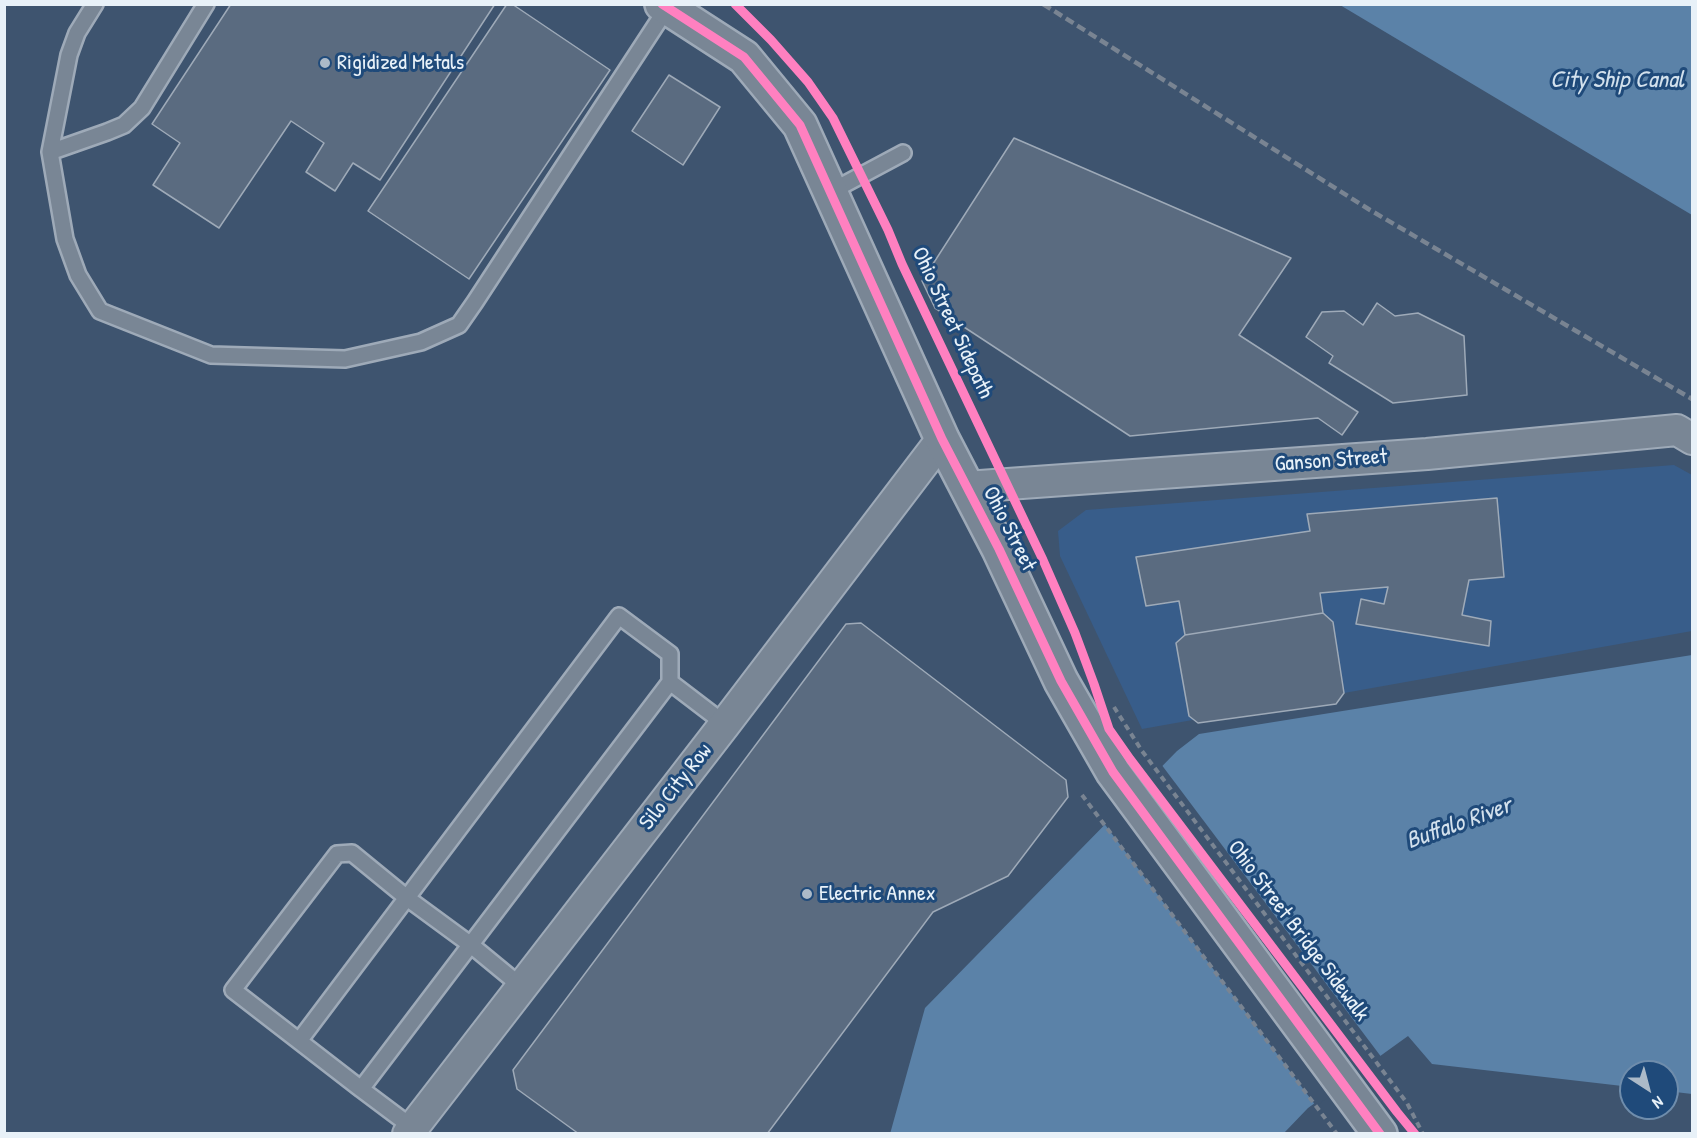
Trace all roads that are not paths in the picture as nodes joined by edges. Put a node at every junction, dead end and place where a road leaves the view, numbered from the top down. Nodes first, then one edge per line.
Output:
1 (95, 4) edge
2 (206, 4) edge
3 (664, 6) edge
4 (50, 152) junction
5 (903, 153) dead end
6 (830, 192) junction
7 (942, 439) junction
8 (1692, 439) edge
9 (966, 486) junction
10 (670, 682) junction
11 (725, 724) junction
12 (407, 898) junction
13 (471, 945) junction
14 (522, 987) junction
15 (299, 1041) junction
16 (361, 1089) junction
17 (1377, 1129) edge
18 (411, 1131) edge

1 - 4 lane
2 - 4 lane
3 - 4 lane
3 - 6 street, Ohio Street
5 - 6 lane
6 - 7 street, Ohio Street
7 - 9 street, Ohio Street
7 - 11 street, Silo City Row
8 - 9 street, Ganson Street
9 - 17 street, Ohio Street
10 - 11 lane
10 - 12 lane
10 - 13 lane
11 - 14 street, Silo City Row
12 - 13 lane
12 - 15 lane
12 - 15 lane
13 - 14 lane
13 - 16 lane
14 - 18 street, Silo City Row
15 - 16 lane
16 - 18 lane

